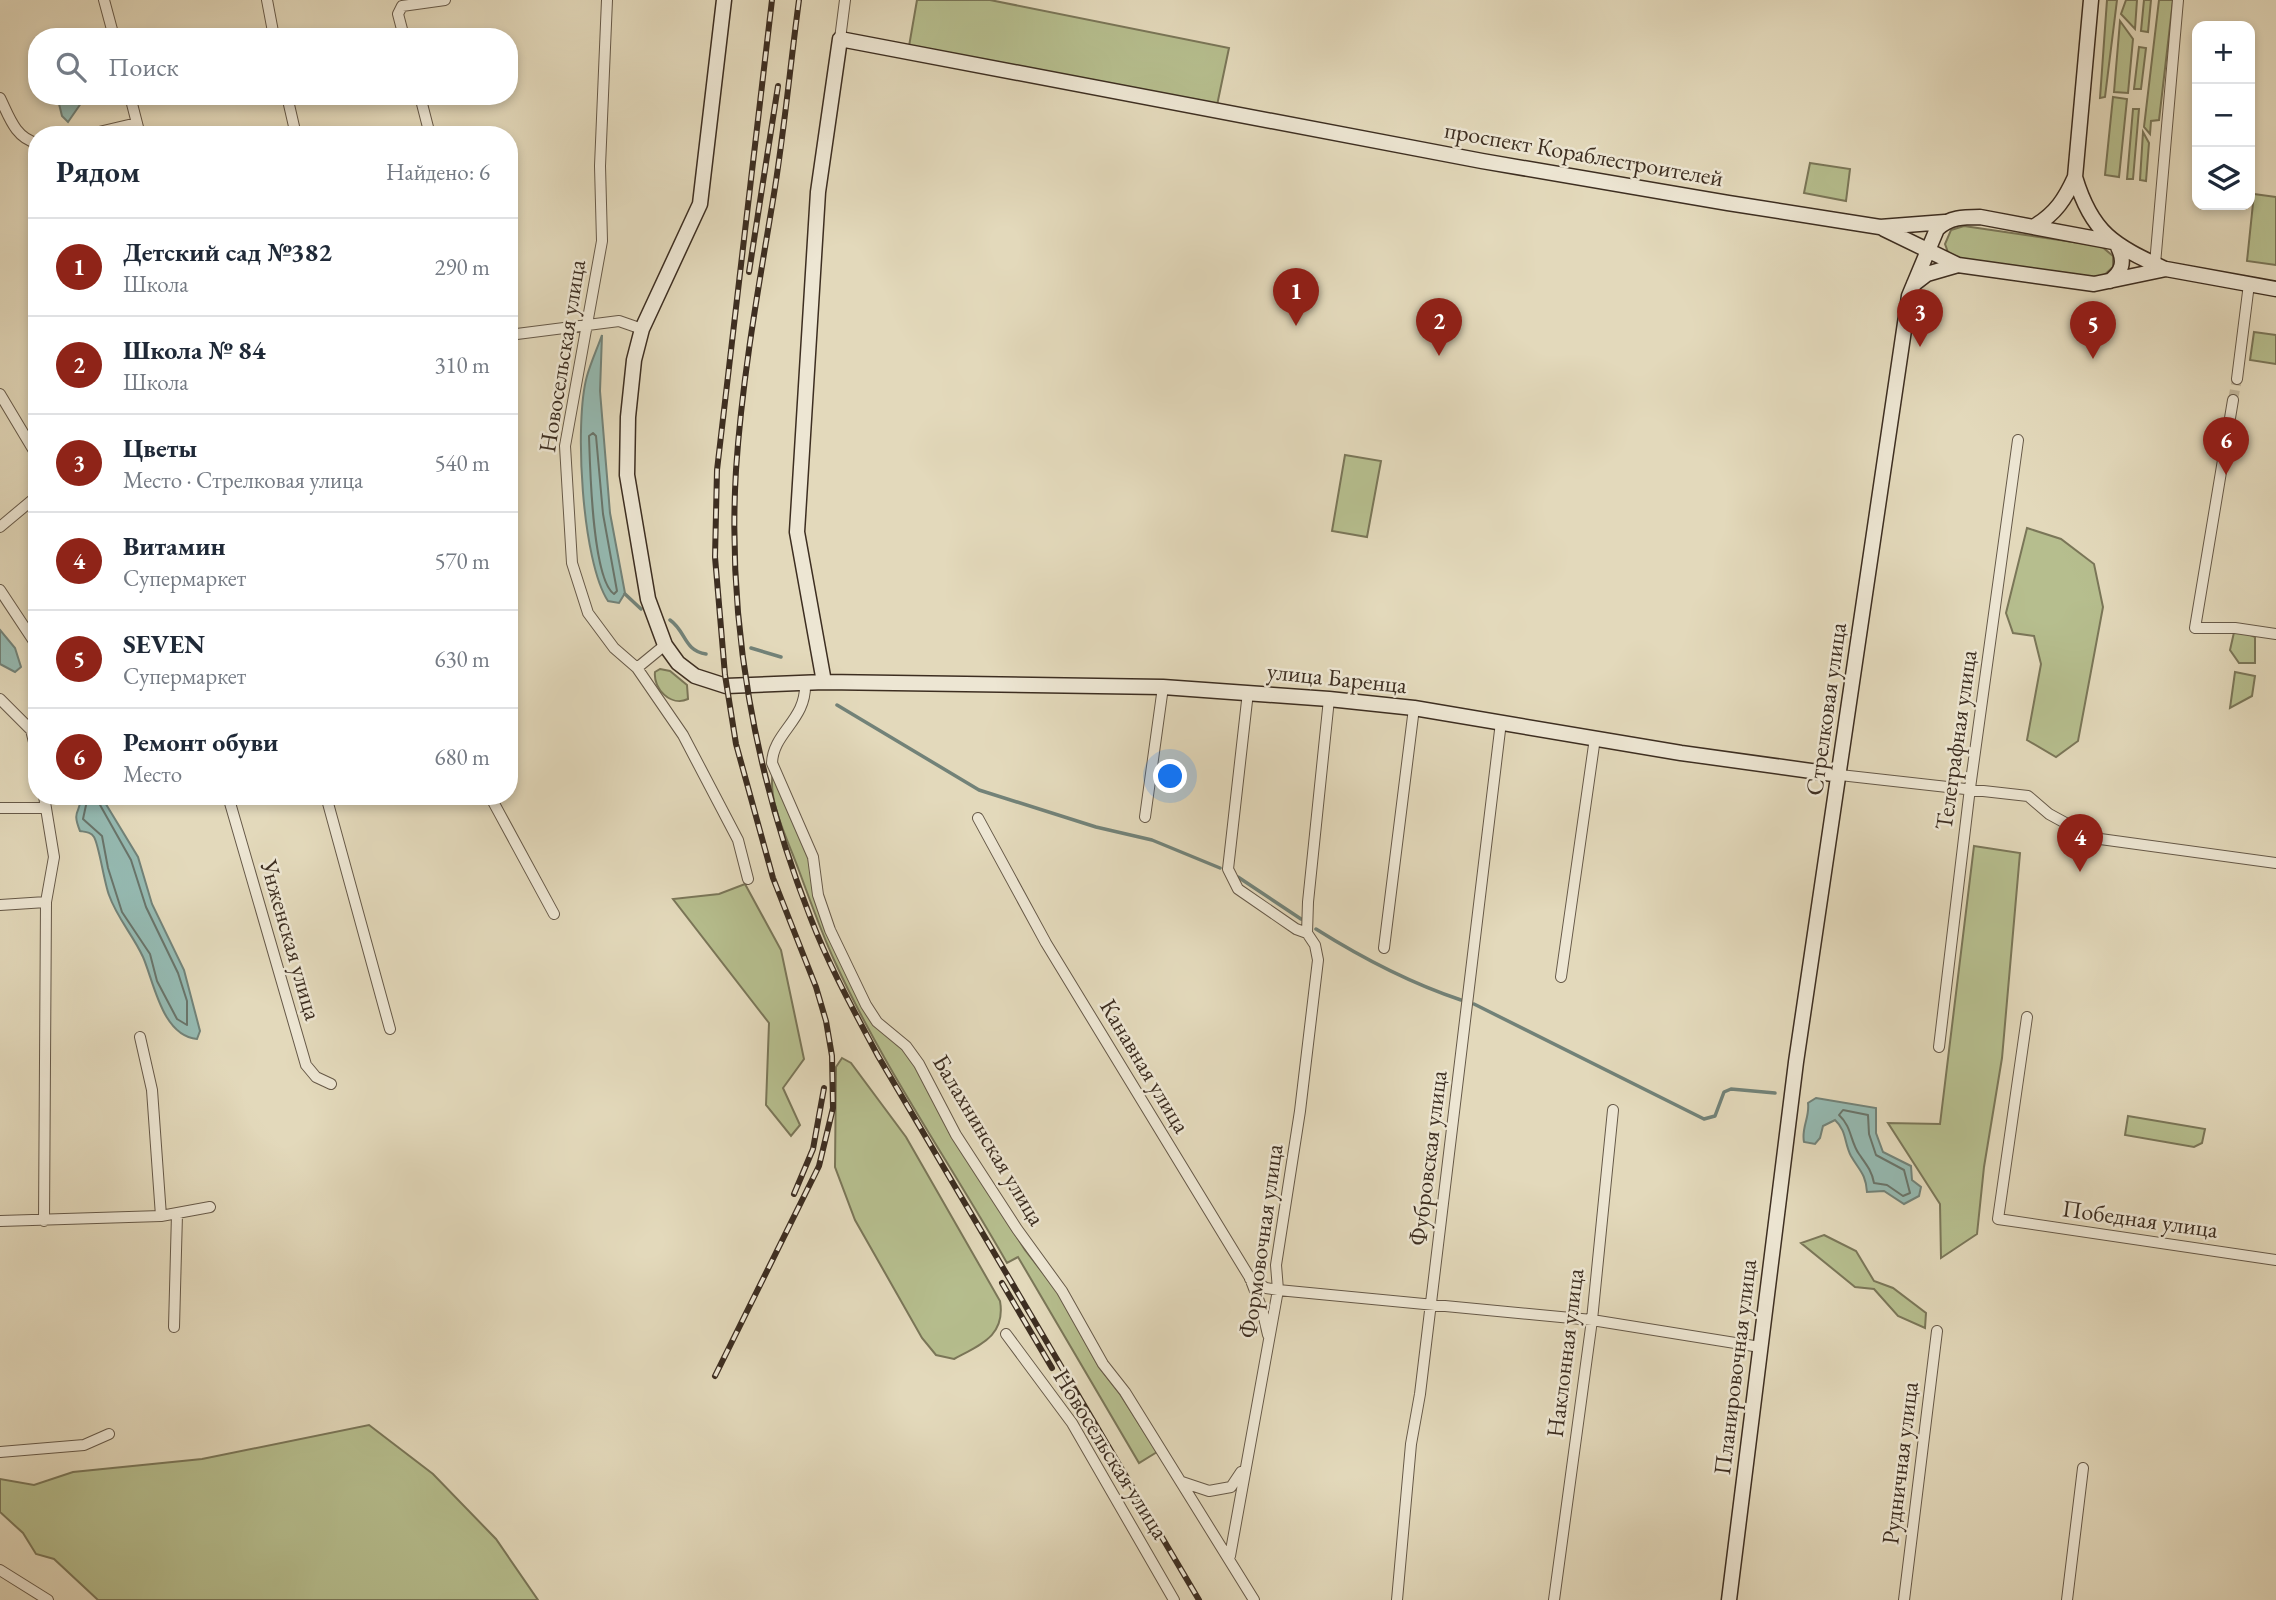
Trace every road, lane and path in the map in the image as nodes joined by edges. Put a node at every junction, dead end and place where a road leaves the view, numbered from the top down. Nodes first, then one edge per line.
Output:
1 (104, 0) edge
2 (267, 0) edge
3 (445, 0) edge
4 (607, 0) edge
5 (724, 0) edge
6 (845, 0) edge
7 (2091, 0) edge
8 (2178, 0) edge
9 (112, 28) edge
10 (272, 28) edge
11 (402, 28) edge
12 (840, 39) junction
13 (0, 98) edge
14 (132, 105) edge
15 (289, 105) edge
16 (422, 105) edge
17 (137, 123) junction
18 (124, 126) edge
19 (138, 126) edge
20 (294, 126) edge
21 (428, 126) edge
22 (28, 141) edge
23 (2075, 177) junction
24 (1945, 222) junction
25 (2035, 226) junction
26 (1880, 228) junction
27 (2115, 244) junction
28 (1927, 249) junction
29 (1958, 265) junction
30 (2160, 267) junction
31 (2110, 281) junction
32 (2249, 284) junction
33 (1913, 285) junction
34 (2276, 289) edge
35 (584, 324) junction
36 (642, 329) junction
37 (518, 334) edge
38 (2237, 379) tunnel mouth
39 (0, 394) edge
40 (2233, 400) tunnel mouth
41 (2018, 440) dead end
42 (28, 441) edge
43 (28, 504) edge
44 (0, 527) edge
45 (0, 590) edge
46 (28, 632) edge
47 (2271, 634) edge
48 (665, 645) junction
49 (637, 668) junction
50 (824, 682) junction
51 (805, 683) junction
52 (1163, 687) junction
53 (1248, 692) junction
54 (1329, 699) junction
55 (4, 702) edge
56 (1415, 708) junction
57 (1501, 722) junction
58 (28, 727) edge
59 (1595, 738) junction
60 (1840, 775) junction
61 (1970, 788) junction
62 (45, 805) edge
63 (231, 805) edge
64 (328, 805) edge
65 (495, 805) edge
66 (0, 808) edge
67 (45, 808) junction
68 (1145, 817) dead end
69 (978, 818) dead end
70 (2276, 863) edge
71 (748, 879) dead end
72 (46, 902) junction
73 (0, 905) edge
74 (554, 914) dead end
75 (1307, 933) junction
76 (1384, 948) dead end
77 (1561, 977) dead end
78 (2026, 1017) dead end
79 (390, 1029) dead end
80 (141, 1037) dead end
81 (1940, 1046) dead end
82 (331, 1084) dead end
83 (1613, 1110) dead end
84 (1785, 1140) joint
85 (210, 1208) dead end
86 (177, 1214) junction
87 (161, 1216) junction
88 (0, 1221) edge
89 (44, 1221) junction
90 (2276, 1260) edge
91 (1250, 1279) junction
92 (1278, 1290) junction
93 (1430, 1304) junction
94 (1592, 1320) junction
95 (174, 1327) dead end
96 (1937, 1331) dead end
97 (1006, 1334) dead end
98 (1269, 1340) junction
99 (1760, 1347) junction
100 (109, 1434) dead end
101 (0, 1452) edge
102 (1244, 1468) junction
103 (2082, 1468) dead end
104 (1182, 1482) junction
105 (1230, 1556) junction
106 (0, 1570) edge
107 (48, 1600) edge
108 (1174, 1600) edge
109 (1254, 1600) edge
110 (1396, 1600) edge
111 (1554, 1600) edge
112 (1730, 1600) edge
113 (1904, 1600) edge
114 (2067, 1600) edge

1 - 9 street
2 - 10 street
3 - 11 street
4 - 35 street, Новосельская улица
5 - 36 street
6 - 12 street
7 - 23 street
8 - 30 street
12 - 26 street, проспект Кораблестроителей
12 - 50 street
13 - 22 street
14 - 17 street
15 - 20 street
16 - 21 street
17 - 18 street
17 - 19 street
23 - 25 street
23 - 27 street
24 - 25 street, проспект Кораблестроителей
24 - 26 street, проспект Кораблестроителей
24 - 28 street, Стрелковая улица
25 - 27 street, проспект Кораблестроителей
26 - 28 street
27 - 30 street
27 - 31 street
28 - 29 street
28 - 33 street, Стрелковая улица
29 - 31 street
29 - 33 street
30 - 31 street
30 - 32 street
32 - 34 street
32 - 38 street
33 - 60 street, Стрелковая улица
35 - 36 street
35 - 37 street
35 - 49 street, Новосельская улица
36 - 48 street
39 - 42 street
40 - 47 street
41 - 61 street, Телеграфная улица
43 - 44 street
45 - 46 street
48 - 49 street
48 - 51 street, улица Баренца
49 - 71 street, Новосельская улица
50 - 51 street, улица Баренца
50 - 52 street, улица Баренца
51 - 104 street, Балахнинская улица
52 - 53 street, улица Баренца
52 - 68 street
53 - 54 street, улица Баренца
53 - 75 street
54 - 56 street, улица Баренца
54 - 75 street, Формовочная улица
55 - 58 street
56 - 57 street, улица Баренца
56 - 76 street
57 - 59 street, улица Баренца
57 - 93 street, Фубровская улица
59 - 60 street, улица Баренца
59 - 77 street
60 - 61 street
60 - 84 street, Стрелковая улица
61 - 70 street
61 - 81 street, Телеграфная улица
62 - 67 street
63 - 82 street, Унженская улица
64 - 79 street
65 - 74 street
66 - 67 street
67 - 72 street
69 - 91 street, Канавная улица
72 - 73 street
72 - 89 street
75 - 92 street, Формовочная улица
78 - 90 street, Победная улица
80 - 87 street
83 - 94 street, Наклонная улица
84 - 99 street, Планировочная улица
85 - 86 street
86 - 87 street
86 - 95 street
87 - 89 street
88 - 89 street
91 - 92 street
91 - 98 street, Канавная улица
92 - 93 street
92 - 98 street, Формовочная улица
93 - 94 street
93 - 110 street, Фубровская улица
94 - 99 street
94 - 111 street, Наклонная улица
96 - 113 street, Рудничная улица
97 - 108 street, Новосельская улица
98 - 102 street, Формовочная улица
99 - 112 street, Планировочная улица
100 - 101 street
102 - 104 street
102 - 105 street, Формовочная улица
103 - 114 street
104 - 105 street, Балахнинская улица
105 - 109 street, Балахнинская улица
106 - 107 street

